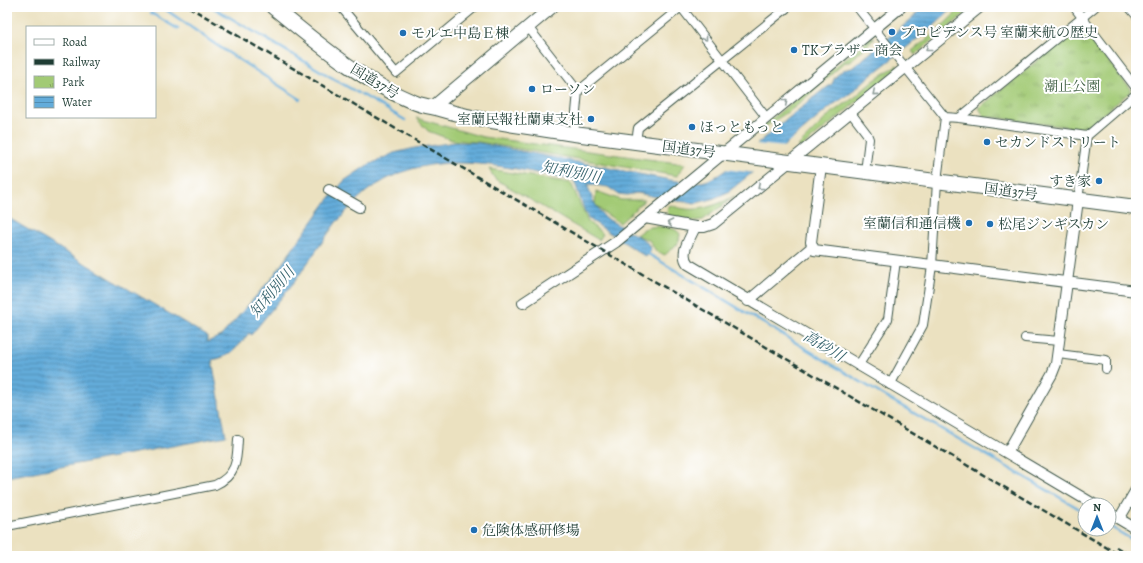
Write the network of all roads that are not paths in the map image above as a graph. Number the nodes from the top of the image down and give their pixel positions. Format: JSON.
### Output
{"nodes":[{"id":1,"x":273,"y":7,"type":"edge"},
{"id":2,"x":341,"y":7,"type":"edge"},
{"id":3,"x":475,"y":7,"type":"edge"},
{"id":4,"x":552,"y":7,"type":"edge"},
{"id":5,"x":681,"y":7,"type":"edge"},
{"id":6,"x":788,"y":7,"type":"edge"},
{"id":7,"x":857,"y":7,"type":"edge"},
{"id":8,"x":901,"y":7,"type":"edge"},
{"id":9,"x":980,"y":7,"type":"edge"},
{"id":10,"x":1074,"y":7,"type":"edge"},
{"id":11,"x":1094,"y":7,"type":"edge"},
{"id":12,"x":1129,"y":7,"type":"edge"},
{"id":13,"x":1136,"y":15,"type":"edge"},
{"id":14,"x":1082,"y":17,"type":"junction"},
{"id":15,"x":528,"y":27,"type":"junction"},
{"id":16,"x":874,"y":29,"type":"junction"},
{"id":17,"x":722,"y":59,"type":"junction"},
{"id":18,"x":905,"y":68,"type":"junction"},
{"id":19,"x":1136,"y":88,"type":"edge"},
{"id":20,"x":578,"y":90,"type":"junction"},
{"id":21,"x":1136,"y":94,"type":"edge"},
{"id":22,"x":432,"y":108,"type":"junction"},
{"id":23,"x":851,"y":113,"type":"junction"},
{"id":24,"x":766,"y":117,"type":"junction"},
{"id":25,"x":945,"y":117,"type":"junction"},
{"id":26,"x":959,"y":118,"type":"junction"},
{"id":27,"x":574,"y":134,"type":"junction"},
{"id":28,"x":1087,"y":136,"type":"junction"},
{"id":29,"x":636,"y":142,"type":"junction"},
{"id":30,"x":723,"y":153,"type":"junction"},
{"id":31,"x":790,"y":162,"type":"junction"},
{"id":32,"x":821,"y":166,"type":"junction"},
{"id":33,"x":865,"y":172,"type":"junction"},
{"id":34,"x":937,"y":181,"type":"junction"},
{"id":35,"x":329,"y":190,"type":"dead end"},
{"id":36,"x":1078,"y":200,"type":"junction"},
{"id":37,"x":359,"y":207,"type":"dead end"},
{"id":38,"x":1136,"y":207,"type":"edge"},
{"id":39,"x":645,"y":218,"type":"junction"},
{"id":40,"x":695,"y":228,"type":"junction"},
{"id":41,"x":812,"y":247,"type":"junction"},
{"id":42,"x":896,"y":261,"type":"junction"},
{"id":43,"x":932,"y":266,"type":"junction"},
{"id":44,"x":1067,"y":283,"type":"junction"},
{"id":45,"x":1136,"y":291,"type":"edge"},
{"id":46,"x":748,"y":301,"type":"junction"},
{"id":47,"x":523,"y":303,"type":"dead end"},
{"id":48,"x":1025,"y":338,"type":"dead end"},
{"id":49,"x":1059,"y":341,"type":"junction"},
{"id":50,"x":1058,"y":354,"type":"junction"},
{"id":51,"x":858,"y":366,"type":"junction"},
{"id":52,"x":1106,"y":369,"type":"dead end"},
{"id":53,"x":890,"y":385,"type":"junction"},
{"id":54,"x":238,"y":438,"type":"dead end"},
{"id":55,"x":1007,"y":453,"type":"junction"},
{"id":56,"x":1136,"y":490,"type":"edge"},
{"id":57,"x":1081,"y":497,"type":"edge"},
{"id":58,"x":1119,"y":519,"type":"joint"},
{"id":59,"x":7,"y":526,"type":"edge"},
{"id":60,"x":1136,"y":529,"type":"edge"}],
"edges":[{"from":1,"to":22,"type":"highway","name":"国道37号"},
{"from":2,"to":3,"type":"street"},
{"from":4,"to":15,"type":"main road"},
{"from":5,"to":17,"type":"street","one_way":true},
{"from":5,"to":20,"type":"street"},
{"from":6,"to":17,"type":"street"},
{"from":7,"to":16,"type":"street"},
{"from":8,"to":16,"type":"street"},
{"from":9,"to":18,"type":"street","one_way":true},
{"from":10,"to":14,"type":"street"},
{"from":11,"to":14,"type":"street"},
{"from":12,"to":13,"type":"street"},
{"from":14,"to":19,"type":"street"},
{"from":14,"to":26,"type":"street"},
{"from":15,"to":20,"type":"street"},
{"from":15,"to":22,"type":"main road"},
{"from":16,"to":18,"type":"street"},
{"from":24,"to":16,"type":"street","one_way":true},
{"from":17,"to":24,"type":"street"},
{"from":17,"to":29,"type":"street"},
{"from":18,"to":23,"type":"street","one_way":true},
{"from":18,"to":25,"type":"street"},
{"from":20,"to":27,"type":"street"},
{"from":21,"to":28,"type":"street"},
{"from":22,"to":27,"type":"highway","name":"国道37号"},
{"from":23,"to":31,"type":"street"},
{"from":23,"to":33,"type":"street"},
{"from":24,"to":30,"type":"street"},
{"from":25,"to":26,"type":"street"},
{"from":25,"to":34,"type":"street"},
{"from":26,"to":28,"type":"street"},
{"from":27,"to":29,"type":"highway","name":"国道37号"},
{"from":28,"to":36,"type":"street"},
{"from":29,"to":30,"type":"highway","name":"国道37号"},
{"from":30,"to":31,"type":"highway","name":"国道37号"},
{"from":30,"to":39,"type":"street"},
{"from":31,"to":32,"type":"highway","name":"国道37号"},
{"from":31,"to":40,"type":"street","one_way":true},
{"from":32,"to":33,"type":"highway","name":"国道37号"},
{"from":32,"to":41,"type":"street"},
{"from":33,"to":34,"type":"highway","name":"国道37号"},
{"from":34,"to":36,"type":"highway","name":"国道37号"},
{"from":34,"to":43,"type":"street"},
{"from":35,"to":37,"type":"street"},
{"from":36,"to":38,"type":"highway","name":"国道37号"},
{"from":36,"to":44,"type":"street"},
{"from":40,"to":39,"type":"street","one_way":true},
{"from":39,"to":47,"type":"street"},
{"from":40,"to":46,"type":"street"},
{"from":41,"to":42,"type":"street"},
{"from":41,"to":46,"type":"street"},
{"from":42,"to":43,"type":"street"},
{"from":42,"to":51,"type":"street"},
{"from":43,"to":44,"type":"street"},
{"from":43,"to":53,"type":"street"},
{"from":44,"to":45,"type":"street"},
{"from":44,"to":49,"type":"street"},
{"from":46,"to":51,"type":"street"},
{"from":48,"to":49,"type":"street"},
{"from":49,"to":50,"type":"street"},
{"from":50,"to":52,"type":"street"},
{"from":50,"to":55,"type":"street"},
{"from":51,"to":53,"type":"street"},
{"from":53,"to":55,"type":"street"},
{"from":54,"to":59,"type":"street"},
{"from":55,"to":57,"type":"street"},
{"from":56,"to":58,"type":"street"},
{"from":58,"to":60,"type":"street"}]}
